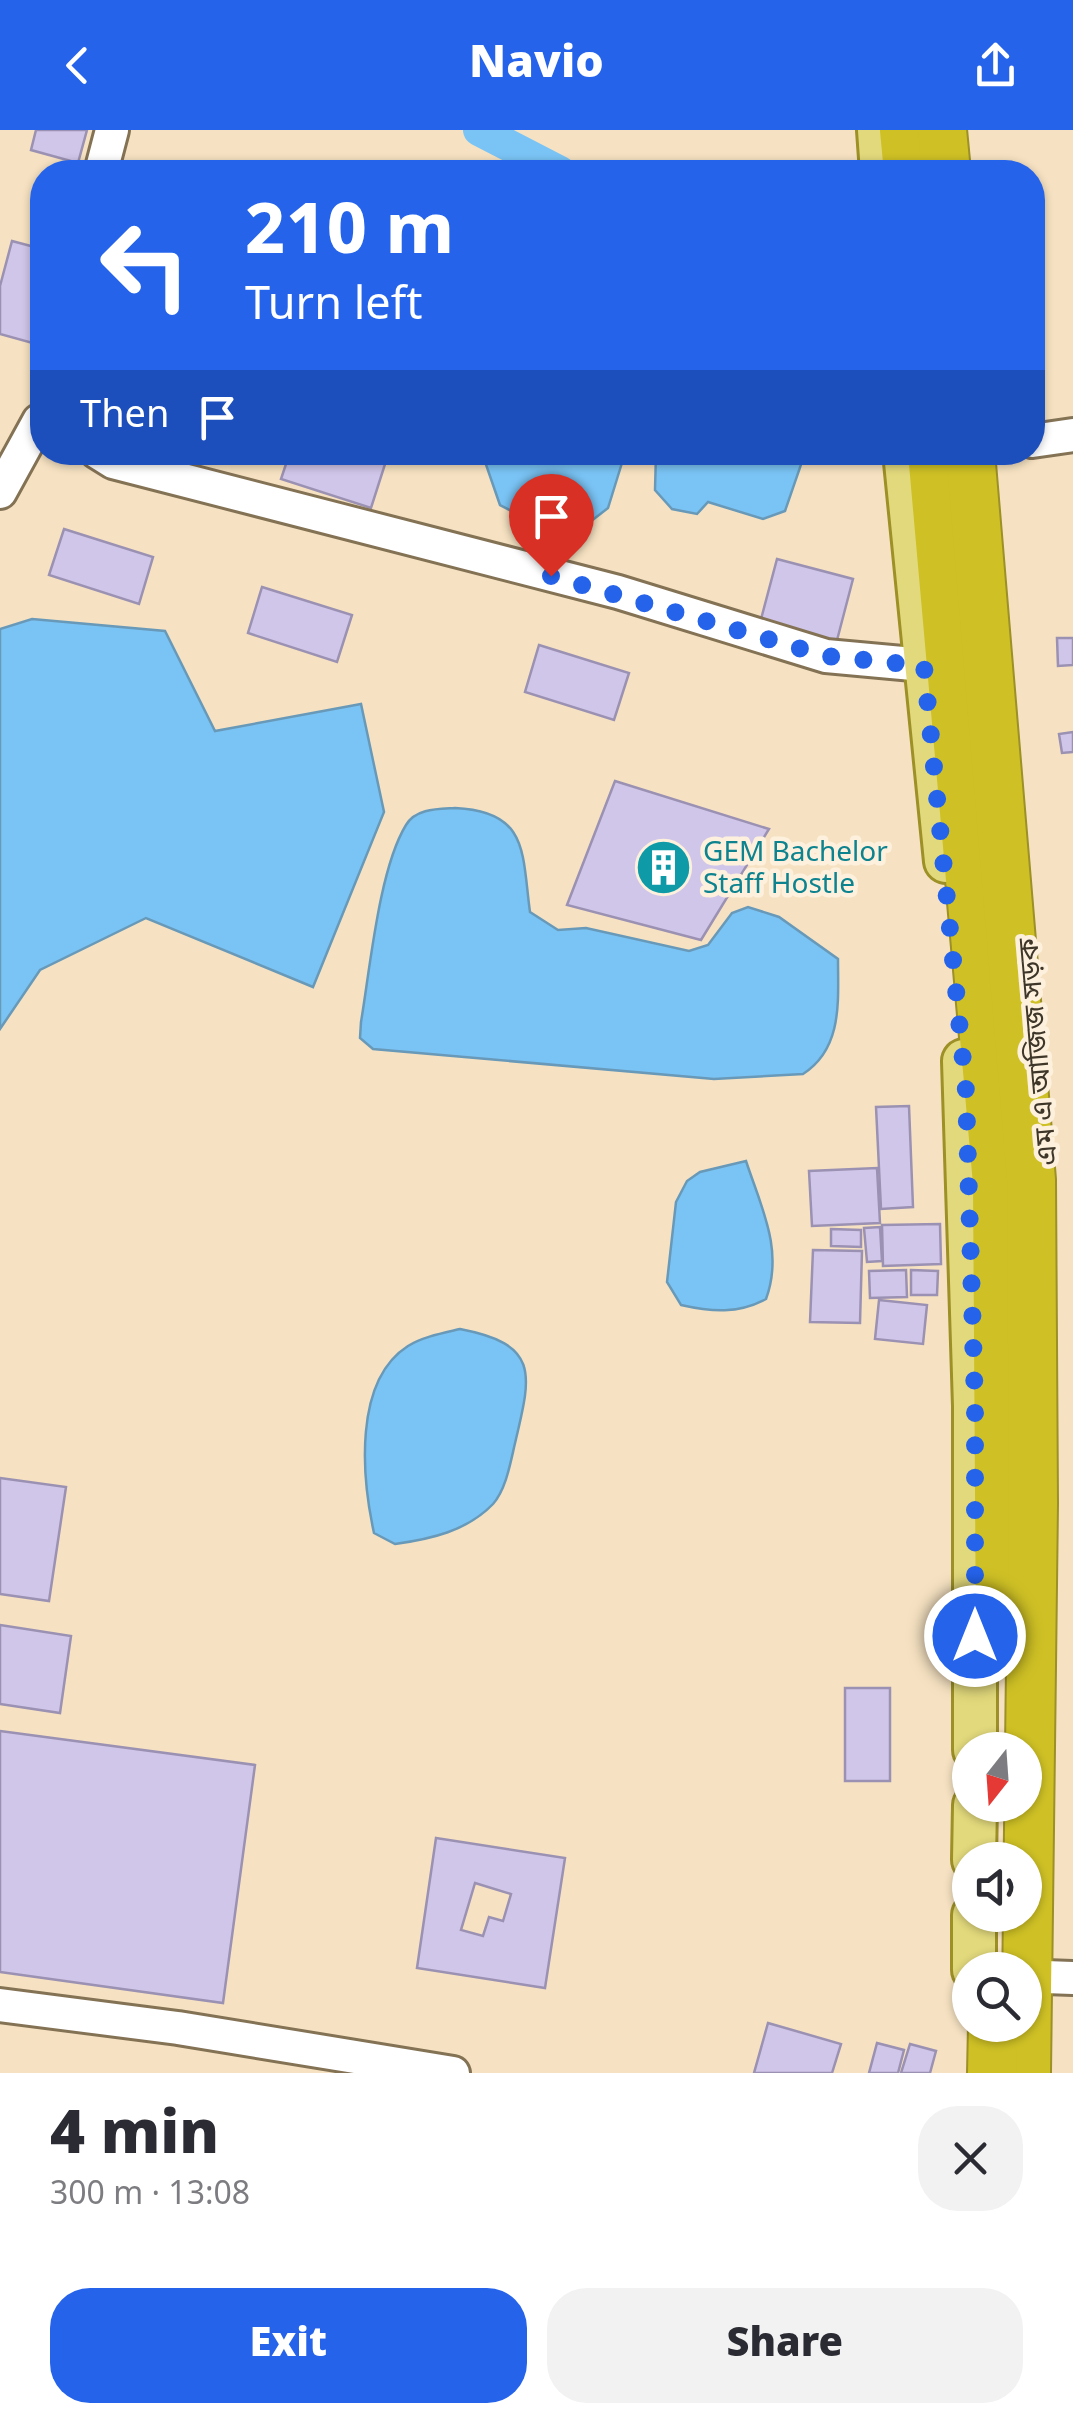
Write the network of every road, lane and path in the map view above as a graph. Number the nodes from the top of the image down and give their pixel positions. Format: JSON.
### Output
{"nodes":[{"id":1,"x":112,"y":130,"type":"edge"},
{"id":2,"x":879,"y":130,"type":"edge"},
{"id":3,"x":904,"y":130,"type":"edge"},
{"id":4,"x":942,"y":130,"type":"edge"},
{"id":5,"x":957,"y":130,"type":"edge"},
{"id":6,"x":104,"y":160,"type":"edge"},
{"id":7,"x":881,"y":160,"type":"edge"},
{"id":8,"x":907,"y":160,"type":"edge"},
{"id":9,"x":945,"y":160,"type":"edge"},
{"id":10,"x":960,"y":160,"type":"edge"},
{"id":11,"x":1073,"y":435,"type":"edge"},
{"id":12,"x":30,"y":437,"type":"edge"},
{"id":13,"x":1045,"y":439,"type":"edge"},
{"id":14,"x":125,"y":465,"type":"edge"},
{"id":15,"x":907,"y":465,"type":"edge"},
{"id":16,"x":933,"y":465,"type":"edge"},
{"id":17,"x":971,"y":465,"type":"edge"},
{"id":18,"x":985,"y":465,"type":"edge"},
{"id":19,"x":0,"y":492,"type":"edge"},
{"id":20,"x":924,"y":666,"type":"junction"},
{"id":21,"x":974,"y":1732,"type":"edge"},
{"id":22,"x":999,"y":1732,"type":"edge"},
{"id":23,"x":1059,"y":1977,"type":"edge"},
{"id":24,"x":0,"y":2005,"type":"edge"},
{"id":25,"x":973,"y":2042,"type":"edge"},
{"id":26,"x":993,"y":2042,"type":"edge"},
{"id":27,"x":453,"y":2073,"type":"edge"},
{"id":28,"x":972,"y":2073,"type":"edge"},
{"id":29,"x":992,"y":2073,"type":"edge"},
{"id":30,"x":1026,"y":2073,"type":"edge"},
{"id":31,"x":1044,"y":2073,"type":"edge"}],
"edges":[{"from":1,"to":6,"type":"street"},
{"from":2,"to":7,"type":"main road"},
{"from":3,"to":8,"type":"highway"},
{"from":4,"to":9,"type":"highway"},
{"from":5,"to":10,"type":"main road"},
{"from":11,"to":13,"type":"street"},
{"from":12,"to":19,"type":"street"},
{"from":14,"to":20,"type":"street"},
{"from":15,"to":20,"type":"main road"},
{"from":16,"to":22,"type":"highway"},
{"from":17,"to":30,"type":"highway"},
{"from":18,"to":23,"type":"main road","name":"এম এ আজিজ সড়ক"},
{"from":20,"to":21,"type":"main road"},
{"from":23,"to":31,"type":"main road","name":"এম এ আজিজ সড়ক"},
{"from":24,"to":27,"type":"street"},
{"from":25,"to":28,"type":"main road"},
{"from":26,"to":29,"type":"highway"}]}
